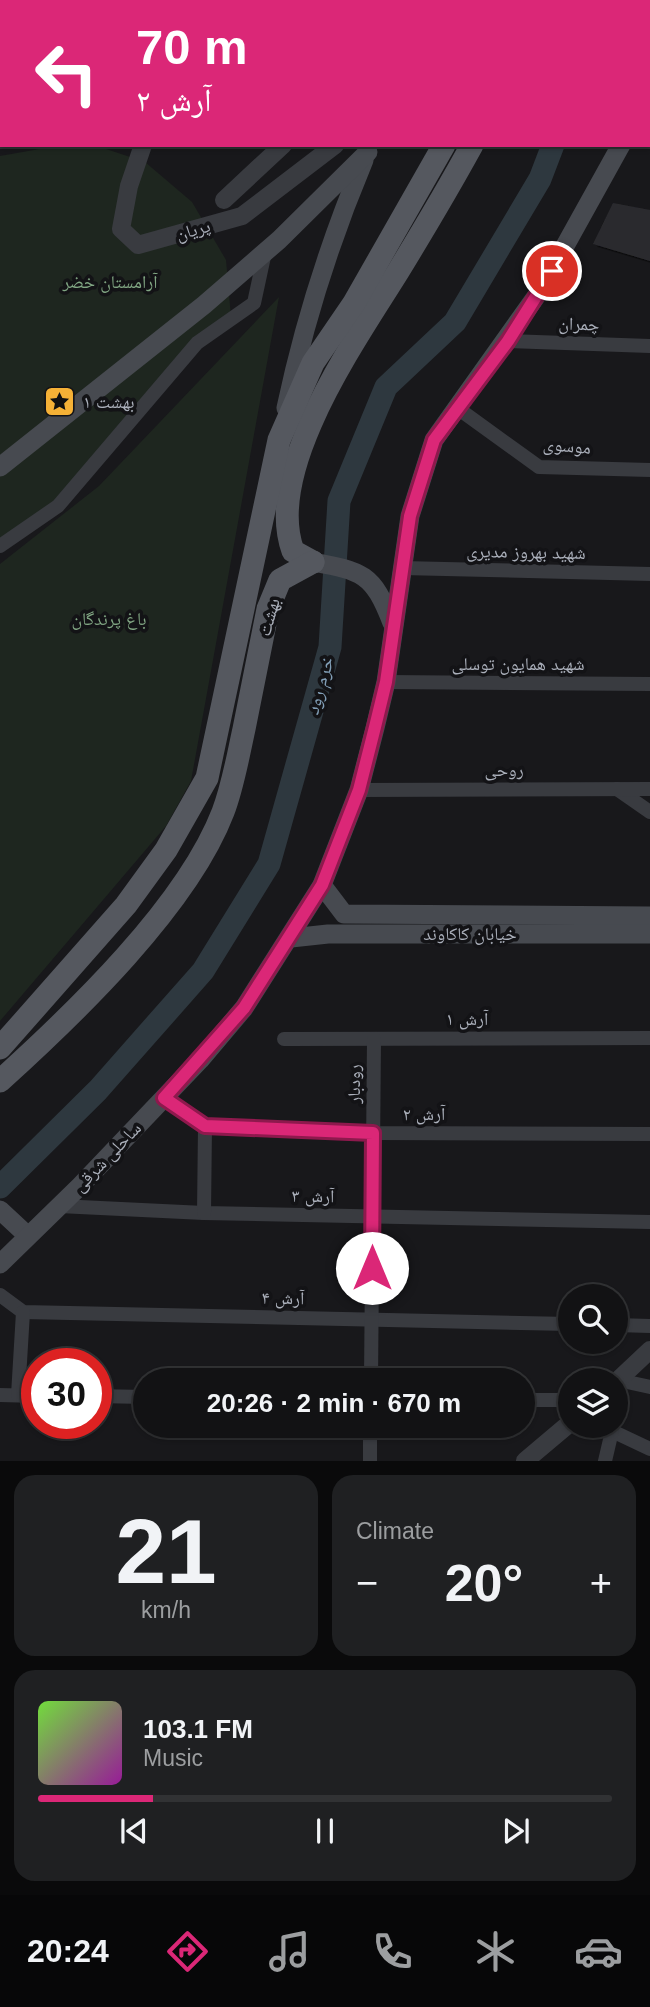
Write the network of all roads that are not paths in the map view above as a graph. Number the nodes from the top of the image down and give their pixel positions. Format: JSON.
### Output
{"nodes":[{"id":1,"x":142,"y":147,"type":"edge"},
{"id":2,"x":281,"y":147,"type":"edge"},
{"id":3,"x":332,"y":147,"type":"edge"},
{"id":4,"x":443,"y":147,"type":"edge"},
{"id":5,"x":471,"y":147,"type":"edge"},
{"id":6,"x":620,"y":147,"type":"edge"},
{"id":7,"x":369,"y":149,"type":"edge"},
{"id":8,"x":224,"y":200,"type":"dead end"},
{"id":9,"x":265,"y":252,"type":"junction"},
{"id":10,"x":508,"y":341,"type":"junction"},
{"id":11,"x":650,"y":346,"type":"edge"},
{"id":12,"x":456,"y":407,"type":"junction"},
{"id":13,"x":279,"y":440,"type":"junction"},
{"id":14,"x":0,"y":467,"type":"edge"},
{"id":15,"x":650,"y":470,"type":"edge"},
{"id":16,"x":0,"y":546,"type":"edge"},
{"id":17,"x":320,"y":564,"type":"junction"},
{"id":18,"x":402,"y":568,"type":"junction"},
{"id":19,"x":650,"y":573,"type":"edge"},
{"id":20,"x":393,"y":627,"type":"junction"},
{"id":21,"x":386,"y":682,"type":"junction"},
{"id":22,"x":650,"y":684,"type":"edge"},
{"id":23,"x":238,"y":756,"type":"junction"},
{"id":24,"x":207,"y":778,"type":"junction"},
{"id":25,"x":617,"y":789,"type":"junction"},
{"id":26,"x":650,"y":789,"type":"edge"},
{"id":27,"x":359,"y":790,"type":"junction"},
{"id":28,"x":650,"y":812,"type":"edge"},
{"id":29,"x":322,"y":885,"type":"junction"},
{"id":30,"x":344,"y":914,"type":"junction"},
{"id":31,"x":650,"y":916,"type":"edge"},
{"id":32,"x":342,"y":934,"type":"junction"},
{"id":33,"x":650,"y":934,"type":"edge"},
{"id":34,"x":291,"y":938,"type":"junction"},
{"id":35,"x":650,"y":1038,"type":"edge"},
{"id":36,"x":284,"y":1039,"type":"dead end"},
{"id":37,"x":374,"y":1039,"type":"junction"},
{"id":38,"x":0,"y":1048,"type":"edge"},
{"id":39,"x":0,"y":1081,"type":"edge"},
{"id":40,"x":164,"y":1098,"type":"junction"},
{"id":41,"x":205,"y":1126,"type":"junction"},
{"id":42,"x":373,"y":1133,"type":"junction"},
{"id":43,"x":650,"y":1134,"type":"edge"},
{"id":44,"x":59,"y":1206,"type":"junction"},
{"id":45,"x":0,"y":1210,"type":"edge"},
{"id":46,"x":204,"y":1213,"type":"junction"},
{"id":47,"x":372,"y":1217,"type":"junction"},
{"id":48,"x":650,"y":1222,"type":"edge"},
{"id":49,"x":28,"y":1236,"type":"junction"},
{"id":50,"x":0,"y":1264,"type":"edge"},
{"id":51,"x":0,"y":1295,"type":"edge"},
{"id":52,"x":23,"y":1312,"type":"junction"},
{"id":53,"x":371,"y":1320,"type":"junction"},
{"id":54,"x":558,"y":1324,"type":"edge"},
{"id":55,"x":628,"y":1325,"type":"edge"},
{"id":56,"x":650,"y":1326,"type":"edge"},
{"id":57,"x":650,"y":1350,"type":"edge"},
{"id":58,"x":371,"y":1368,"type":"edge"},
{"id":59,"x":628,"y":1371,"type":"edge"},
{"id":60,"x":628,"y":1383,"type":"edge"},
{"id":61,"x":650,"y":1387,"type":"edge"},
{"id":62,"x":0,"y":1395,"type":"edge"},
{"id":63,"x":18,"y":1395,"type":"junction"},
{"id":64,"x":21,"y":1395,"type":"edge"},
{"id":65,"x":112,"y":1396,"type":"edge"},
{"id":66,"x":133,"y":1396,"type":"edge"},
{"id":67,"x":535,"y":1400,"type":"edge"},
{"id":68,"x":558,"y":1400,"type":"edge"},
{"id":69,"x":558,"y":1433,"type":"edge"},
{"id":70,"x":370,"y":1438,"type":"edge"},
{"id":71,"x":609,"y":1438,"type":"edge"},
{"id":72,"x":628,"y":1438,"type":"edge"},
{"id":73,"x":650,"y":1449,"type":"edge"},
{"id":74,"x":370,"y":1461,"type":"edge"},
{"id":75,"x":525,"y":1461,"type":"edge"},
{"id":76,"x":605,"y":1461,"type":"edge"}],
"edges":[{"from":1,"to":3,"type":"street","name":"پریان"},
{"from":2,"to":8,"type":"street","name":"پریان"},
{"from":4,"to":13,"type":"main road","name":"بهشت"},
{"from":5,"to":17,"type":"main road"},
{"from":6,"to":10,"type":"main road","name":"ساحلی شرقی"},
{"from":7,"to":9,"type":"main road"},
{"from":7,"to":13,"type":"main road"},
{"from":9,"to":14,"type":"main road"},
{"from":9,"to":16,"type":"street"},
{"from":10,"to":11,"type":"street","name":"چمران"},
{"from":10,"to":12,"type":"main road","name":"ساحلی شرقی"},
{"from":12,"to":15,"type":"street","name":"موسوی"},
{"from":12,"to":18,"type":"main road","name":"ساحلی شرقی"},
{"from":13,"to":24,"type":"main road","name":"بهشت"},
{"from":17,"to":20,"type":"main road"},
{"from":17,"to":23,"type":"main road","name":"بهشت"},
{"from":18,"to":19,"type":"street","name":"شهید بهروز مدیری"},
{"from":18,"to":20,"type":"main road","name":"ساحلی شرقی"},
{"from":20,"to":21,"type":"main road","name":"ساحلی شرقی"},
{"from":21,"to":22,"type":"street","name":"شهید همایون توسلی"},
{"from":21,"to":27,"type":"main road","name":"ساحلی شرقی"},
{"from":23,"to":24,"type":"main road"},
{"from":23,"to":39,"type":"main road","name":"بهشت"},
{"from":24,"to":38,"type":"main road","name":"بهشت"},
{"from":25,"to":26,"type":"street","name":"روحی"},
{"from":25,"to":27,"type":"street","name":"روحی"},
{"from":25,"to":28,"type":"street"},
{"from":27,"to":29,"type":"main road","name":"ساحلی شرقی"},
{"from":29,"to":30,"type":"main road"},
{"from":29,"to":34,"type":"main road","name":"ساحلی شرقی"},
{"from":30,"to":31,"type":"main road","name":"خیابان کاکاوند"},
{"from":30,"to":32,"type":"main road"},
{"from":32,"to":33,"type":"main road","name":"خیابان کاکاوند"},
{"from":32,"to":34,"type":"main road","name":"خیابان کاکاوند"},
{"from":34,"to":40,"type":"main road","name":"ساحلی شرقی"},
{"from":35,"to":37,"type":"street","name":"آرش ۱"},
{"from":36,"to":37,"type":"street","name":"آرش ۱"},
{"from":37,"to":42,"type":"street","name":"رودبار"},
{"from":40,"to":41,"type":"street"},
{"from":40,"to":44,"type":"main road","name":"ساحلی شرقی"},
{"from":41,"to":42,"type":"street","name":"آرش ۲"},
{"from":41,"to":46,"type":"street"},
{"from":42,"to":43,"type":"street","name":"آرش ۲"},
{"from":42,"to":47,"type":"street","name":"رودبار"},
{"from":44,"to":46,"type":"street","name":"آرش ۳"},
{"from":44,"to":49,"type":"main road","name":"ساحلی شرقی"},
{"from":45,"to":49,"type":"main road"},
{"from":46,"to":47,"type":"street","name":"آرش ۳"},
{"from":47,"to":48,"type":"street","name":"آرش ۳"},
{"from":47,"to":53,"type":"street","name":"رودبار"},
{"from":49,"to":50,"type":"main road","name":"ساحلی شرقی"},
{"from":51,"to":52,"type":"street"},
{"from":52,"to":53,"type":"street","name":"آرش ۴"},
{"from":52,"to":63,"type":"street"},
{"from":53,"to":54,"type":"street","name":"آرش ۴"},
{"from":53,"to":58,"type":"street","name":"رودبار"},
{"from":55,"to":56,"type":"street"},
{"from":57,"to":59,"type":"street"},
{"from":60,"to":61,"type":"street"},
{"from":62,"to":63,"type":"street"},
{"from":63,"to":64,"type":"street"},
{"from":65,"to":66,"type":"street"},
{"from":67,"to":68,"type":"street"},
{"from":69,"to":75,"type":"street"},
{"from":70,"to":74,"type":"street"},
{"from":71,"to":76,"type":"street"},
{"from":72,"to":73,"type":"street"}]}
